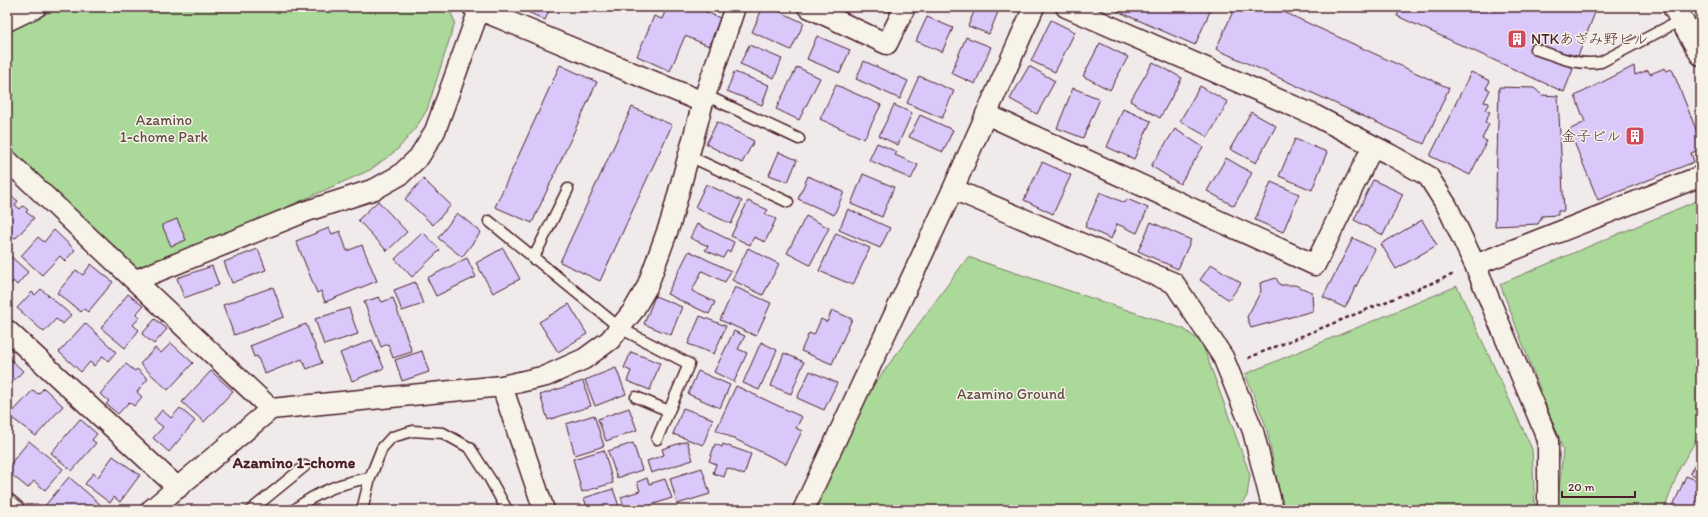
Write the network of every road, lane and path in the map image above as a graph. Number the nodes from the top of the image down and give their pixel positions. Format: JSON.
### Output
{"nodes":[{"id":1,"x":36,"y":7,"type":"edge"},
{"id":2,"x":735,"y":7,"type":"edge"},
{"id":3,"x":808,"y":7,"type":"edge"},
{"id":4,"x":905,"y":7,"type":"edge"},
{"id":5,"x":1034,"y":7,"type":"edge"},
{"id":6,"x":1066,"y":7,"type":"edge"},
{"id":7,"x":476,"y":8,"type":"edge"},
{"id":8,"x":1678,"y":13,"type":"edge"},
{"id":9,"x":7,"y":21,"type":"edge"},
{"id":10,"x":1535,"y":49,"type":"dead end"},
{"id":11,"x":1701,"y":54,"type":"edge"},
{"id":12,"x":704,"y":98,"type":"junction"},
{"id":13,"x":986,"y":114,"type":"junction"},
{"id":14,"x":799,"y":139,"type":"dead end"},
{"id":15,"x":1373,"y":146,"type":"junction"},
{"id":16,"x":689,"y":156,"type":"junction"},
{"id":17,"x":7,"y":160,"type":"edge"},
{"id":18,"x":1701,"y":176,"type":"edge"},
{"id":19,"x":568,"y":189,"type":"dead end"},
{"id":20,"x":953,"y":189,"type":"junction"},
{"id":21,"x":788,"y":202,"type":"dead end"},
{"id":22,"x":489,"y":221,"type":"dead end"},
{"id":23,"x":533,"y":259,"type":"junction"},
{"id":24,"x":1475,"y":265,"type":"junction"},
{"id":25,"x":136,"y":280,"type":"junction"},
{"id":26,"x":620,"y":328,"type":"junction"},
{"id":27,"x":7,"y":330,"type":"edge"},
{"id":28,"x":1226,"y":366,"type":"junction"},
{"id":29,"x":502,"y":386,"type":"junction"},
{"id":30,"x":636,"y":397,"type":"dead end"},
{"id":31,"x":271,"y":408,"type":"junction"},
{"id":32,"x":669,"y":411,"type":"junction"},
{"id":33,"x":657,"y":439,"type":"dead end"},
{"id":34,"x":305,"y":466,"type":"dead end"},
{"id":35,"x":370,"y":478,"type":"junction"},
{"id":36,"x":178,"y":488,"type":"junction"},
{"id":37,"x":7,"y":504,"type":"edge"},
{"id":38,"x":14,"y":510,"type":"edge"},
{"id":39,"x":151,"y":510,"type":"edge"},
{"id":40,"x":251,"y":510,"type":"edge"},
{"id":41,"x":294,"y":510,"type":"edge"},
{"id":42,"x":362,"y":510,"type":"edge"},
{"id":43,"x":507,"y":510,"type":"edge"},
{"id":44,"x":542,"y":510,"type":"edge"},
{"id":45,"x":803,"y":510,"type":"edge"},
{"id":46,"x":1273,"y":510,"type":"edge"},
{"id":47,"x":1548,"y":510,"type":"edge"}],
"edges":[{"from":1,"to":9,"type":"street"},
{"from":2,"to":12,"type":"street"},
{"from":3,"to":4,"type":"street"},
{"from":5,"to":13,"type":"street"},
{"from":6,"to":15,"type":"street"},
{"from":7,"to":12,"type":"street"},
{"from":7,"to":25,"type":"street"},
{"from":8,"to":10,"type":"lane"},
{"from":8,"to":11,"type":"street"},
{"from":12,"to":14,"type":"lane"},
{"from":12,"to":16,"type":"street"},
{"from":13,"to":15,"type":"street"},
{"from":13,"to":20,"type":"street"},
{"from":15,"to":24,"type":"street"},
{"from":16,"to":21,"type":"lane"},
{"from":16,"to":26,"type":"street"},
{"from":17,"to":25,"type":"street"},
{"from":18,"to":24,"type":"street"},
{"from":19,"to":23,"type":"lane"},
{"from":20,"to":28,"type":"street"},
{"from":20,"to":45,"type":"street"},
{"from":22,"to":23,"type":"lane"},
{"from":23,"to":26,"type":"lane"},
{"from":24,"to":28,"type":"path"},
{"from":24,"to":47,"type":"street"},
{"from":25,"to":31,"type":"street"},
{"from":26,"to":29,"type":"street"},
{"from":26,"to":32,"type":"lane"},
{"from":27,"to":36,"type":"street"},
{"from":28,"to":46,"type":"street"},
{"from":29,"to":31,"type":"street"},
{"from":29,"to":44,"type":"street"},
{"from":30,"to":32,"type":"lane"},
{"from":31,"to":36,"type":"street"},
{"from":32,"to":33,"type":"lane"},
{"from":34,"to":40,"type":"lane"},
{"from":35,"to":41,"type":"lane"},
{"from":35,"to":42,"type":"lane"},
{"from":35,"to":43,"type":"lane"},
{"from":36,"to":39,"type":"street"},
{"from":37,"to":38,"type":"street"}]}
